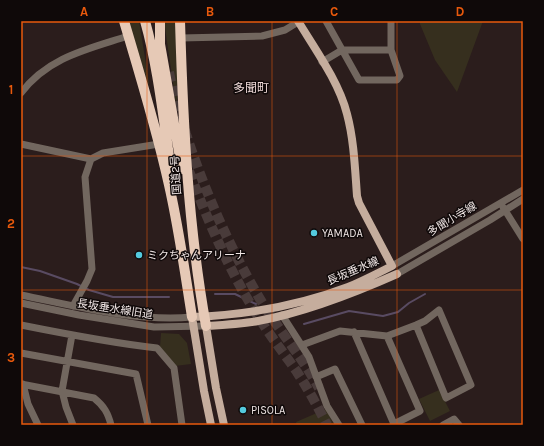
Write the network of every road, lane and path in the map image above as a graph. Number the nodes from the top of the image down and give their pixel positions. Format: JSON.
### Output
{"nodes":[{"id":1,"x":124,"y":21,"type":"edge"},
{"id":2,"x":145,"y":21,"type":"edge"},
{"id":3,"x":160,"y":21,"type":"edge"},
{"id":4,"x":180,"y":21,"type":"edge"},
{"id":5,"x":298,"y":21,"type":"edge"},
{"id":6,"x":326,"y":21,"type":"edge"},
{"id":7,"x":391,"y":21,"type":"edge"},
{"id":8,"x":128,"y":36,"type":"junction"},
{"id":9,"x":181,"y":38,"type":"junction"},
{"id":10,"x":342,"y":50,"type":"junction"},
{"id":11,"x":391,"y":50,"type":"junction"},
{"id":12,"x":322,"y":62,"type":"junction"},
{"id":13,"x":21,"y":93,"type":"edge"},
{"id":14,"x":21,"y":144,"type":"edge"},
{"id":15,"x":159,"y":144,"type":"junction"},
{"id":16,"x":91,"y":159,"type":"junction"},
{"id":17,"x":523,"y":190,"type":"edge"},
{"id":18,"x":523,"y":199,"type":"edge"},
{"id":19,"x":501,"y":203,"type":"junction"},
{"id":20,"x":190,"y":210,"type":"junction"},
{"id":21,"x":505,"y":211,"type":"junction"},
{"id":22,"x":178,"y":225,"type":"junction"},
{"id":23,"x":523,"y":239,"type":"edge"},
{"id":24,"x":392,"y":266,"type":"junction"},
{"id":25,"x":397,"y":274,"type":"joint"},
{"id":26,"x":21,"y":295,"type":"edge"},
{"id":27,"x":21,"y":303,"type":"edge"},
{"id":28,"x":73,"y":306,"type":"junction"},
{"id":29,"x":282,"y":315,"type":"junction"},
{"id":30,"x":193,"y":322,"type":"junction"},
{"id":31,"x":205,"y":322,"type":"junction"},
{"id":32,"x":21,"y":325,"type":"edge"},
{"id":33,"x":416,"y":325,"type":"junction"},
{"id":34,"x":354,"y":332,"type":"junction"},
{"id":35,"x":72,"y":335,"type":"junction"},
{"id":36,"x":387,"y":336,"type":"junction"},
{"id":37,"x":302,"y":345,"type":"junction"},
{"id":38,"x":21,"y":353,"type":"edge"},
{"id":39,"x":67,"y":362,"type":"junction"},
{"id":40,"x":316,"y":377,"type":"junction"},
{"id":41,"x":22,"y":384,"type":"edge"},
{"id":42,"x":62,"y":391,"type":"junction"},
{"id":43,"x":38,"y":425,"type":"edge"},
{"id":44,"x":73,"y":425,"type":"edge"},
{"id":45,"x":111,"y":425,"type":"edge"},
{"id":46,"x":148,"y":425,"type":"edge"},
{"id":47,"x":182,"y":425,"type":"edge"},
{"id":48,"x":211,"y":425,"type":"edge"},
{"id":49,"x":224,"y":425,"type":"edge"},
{"id":50,"x":339,"y":425,"type":"edge"},
{"id":51,"x":362,"y":425,"type":"edge"},
{"id":52,"x":394,"y":425,"type":"edge"},
{"id":53,"x":443,"y":425,"type":"edge"},
{"id":54,"x":459,"y":425,"type":"edge"}],
"edges":[{"from":1,"to":8,"type":"highway","name":"国道2号"},
{"from":2,"to":22,"type":"highway"},
{"from":3,"to":20,"type":"highway"},
{"from":4,"to":9,"type":"highway","name":"国道2号"},
{"from":5,"to":9,"type":"street"},
{"from":5,"to":12,"type":"main road","name":"長坂垂水線"},
{"from":6,"to":10,"type":"street"},
{"from":7,"to":11,"type":"street"},
{"from":8,"to":13,"type":"street"},
{"from":8,"to":15,"type":"highway","name":"国道2号"},
{"from":9,"to":20,"type":"highway","name":"国道2号"},
{"from":10,"to":11,"type":"street"},
{"from":10,"to":11,"type":"street"},
{"from":10,"to":12,"type":"street"},
{"from":12,"to":24,"type":"main road","name":"長坂垂水線"},
{"from":14,"to":16,"type":"street"},
{"from":15,"to":16,"type":"street"},
{"from":15,"to":22,"type":"highway","name":"国道2号"},
{"from":16,"to":28,"type":"street"},
{"from":17,"to":19,"type":"street","name":"多聞小寺線"},
{"from":18,"to":21,"type":"street","name":"多聞小寺線"},
{"from":19,"to":21,"type":"street"},
{"from":19,"to":24,"type":"street","name":"多聞小寺線"},
{"from":20,"to":31,"type":"highway","name":"国道2号"},
{"from":21,"to":23,"type":"street"},
{"from":21,"to":25,"type":"street","name":"多聞小寺線"},
{"from":22,"to":30,"type":"highway","name":"国道2号"},
{"from":24,"to":31,"type":"main road","name":"長坂垂水線"},
{"from":25,"to":29,"type":"main road","name":"長坂垂水線"},
{"from":26,"to":28,"type":"street","name":"長坂垂水線旧道"},
{"from":27,"to":30,"type":"street","name":"長坂垂水線旧道"},
{"from":28,"to":30,"type":"street","name":"長坂垂水線旧道"},
{"from":29,"to":31,"type":"main road","name":"長坂垂水線"},
{"from":29,"to":37,"type":"street"},
{"from":30,"to":31,"type":"main road","name":"長坂垂水線"},
{"from":30,"to":48,"type":"main road"},
{"from":31,"to":49,"type":"main road"},
{"from":32,"to":35,"type":"street"},
{"from":33,"to":33,"type":"street"},
{"from":33,"to":36,"type":"street"},
{"from":34,"to":36,"type":"street"},
{"from":34,"to":37,"type":"street"},
{"from":34,"to":52,"type":"street"},
{"from":35,"to":39,"type":"street"},
{"from":35,"to":47,"type":"street"},
{"from":36,"to":52,"type":"street"},
{"from":37,"to":40,"type":"street"},
{"from":38,"to":39,"type":"street"},
{"from":39,"to":42,"type":"street"},
{"from":39,"to":46,"type":"street"},
{"from":40,"to":50,"type":"street"},
{"from":40,"to":51,"type":"street"},
{"from":41,"to":42,"type":"street"},
{"from":41,"to":43,"type":"street"},
{"from":42,"to":44,"type":"street"},
{"from":42,"to":45,"type":"street"},
{"from":53,"to":54,"type":"street"}]}
